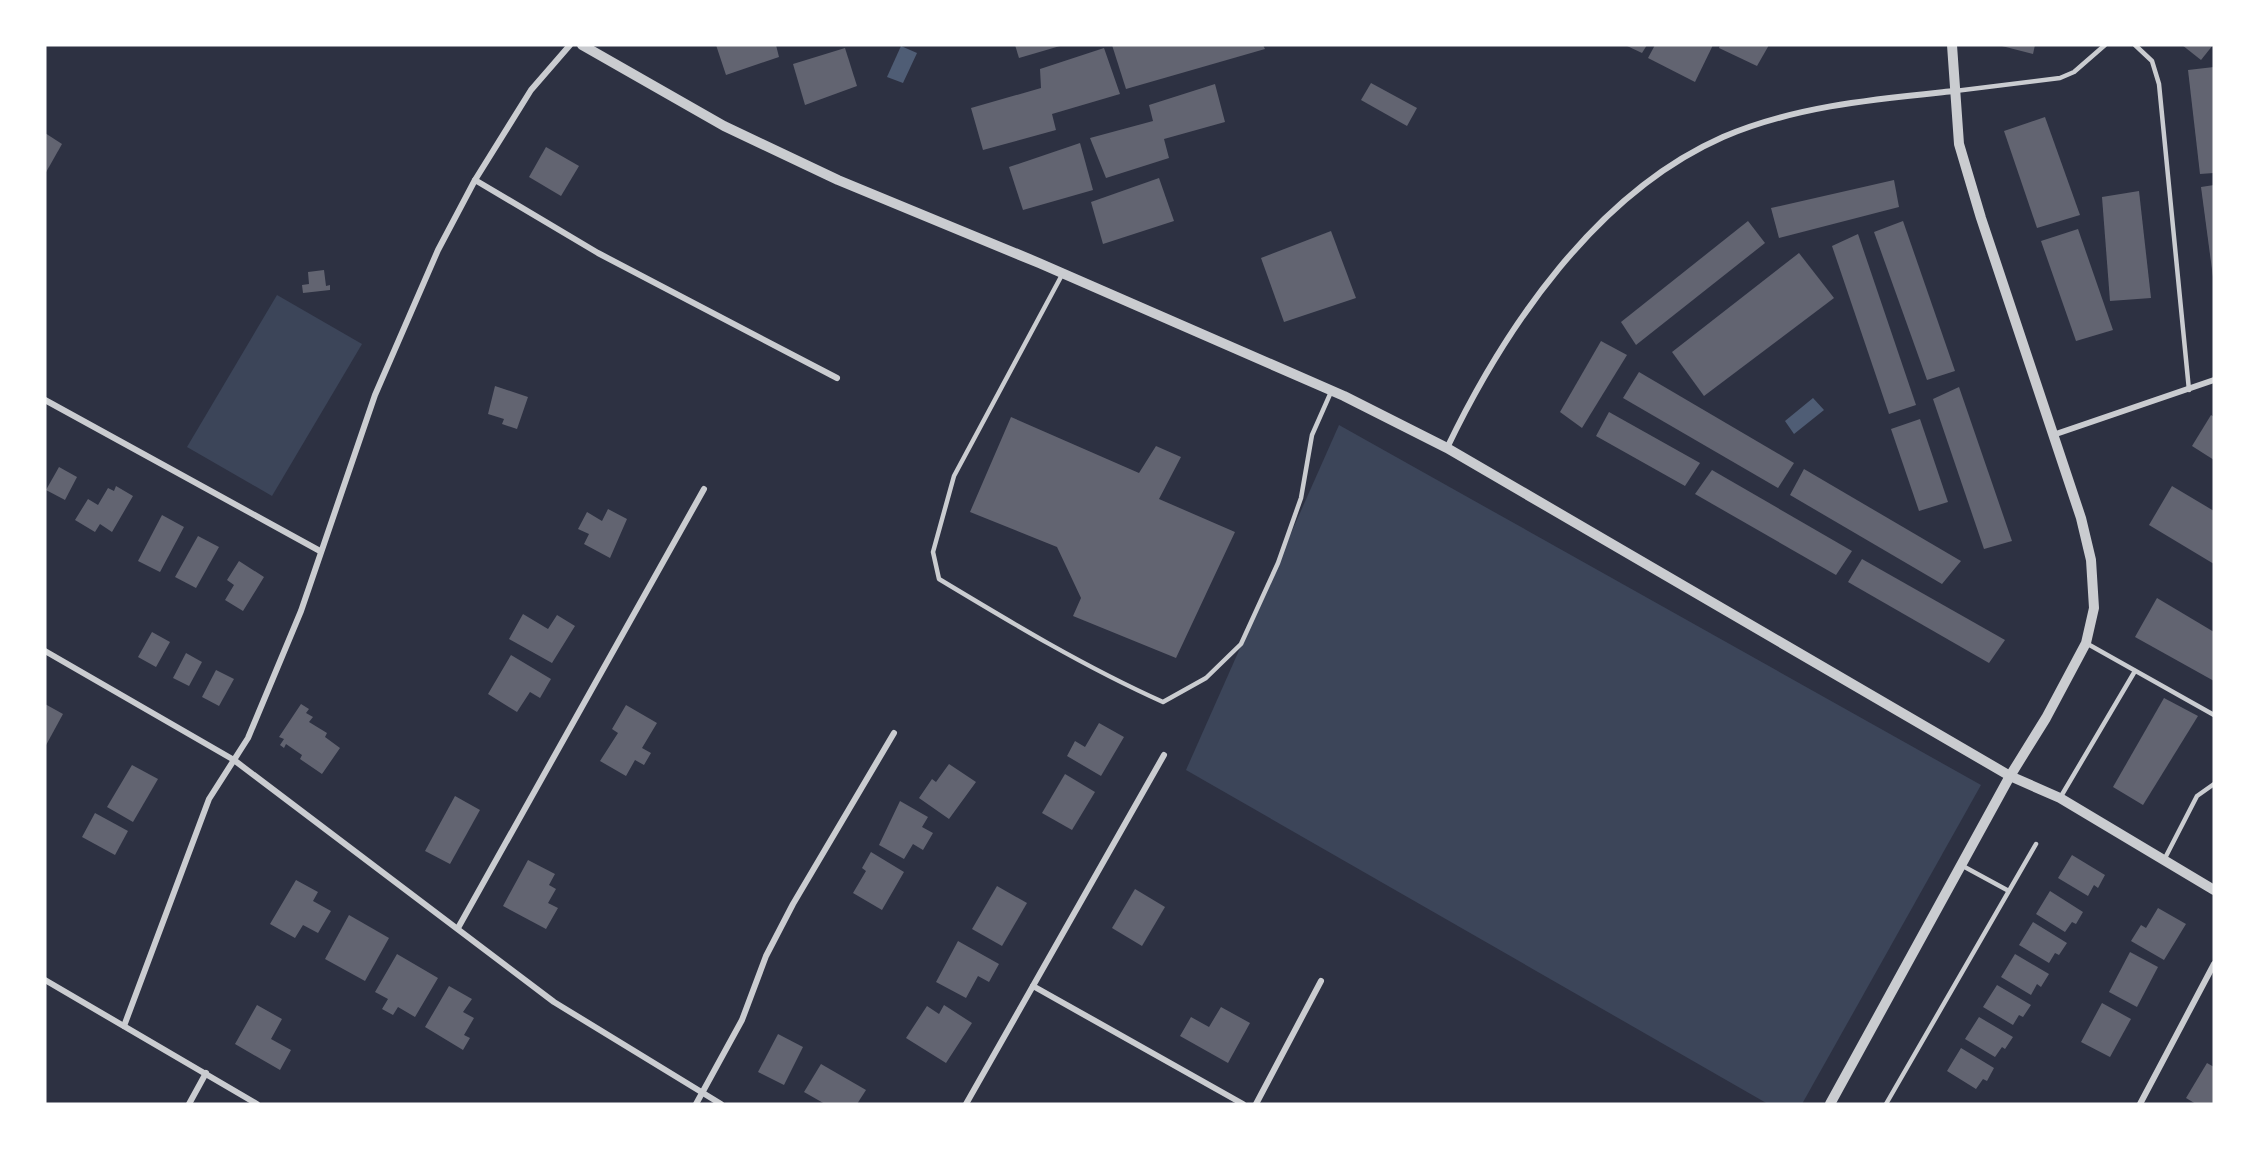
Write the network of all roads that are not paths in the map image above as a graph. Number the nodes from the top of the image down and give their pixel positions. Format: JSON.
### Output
{"nodes":[{"id":1,"x":570,"y":45,"type":"edge"},
{"id":2,"x":582,"y":45,"type":"edge"},
{"id":3,"x":1952,"y":45,"type":"edge"},
{"id":4,"x":2105,"y":45,"type":"edge"},
{"id":5,"x":2135,"y":45,"type":"edge"},
{"id":6,"x":1954,"y":91,"type":"junction"},
{"id":7,"x":475,"y":180,"type":"junction"},
{"id":8,"x":1063,"y":273,"type":"junction"},
{"id":9,"x":837,"y":378,"type":"dead end"},
{"id":10,"x":2214,"y":380,"type":"edge"},
{"id":11,"x":2189,"y":390,"type":"junction"},
{"id":12,"x":1332,"y":391,"type":"junction"},
{"id":13,"x":45,"y":400,"type":"edge"},
{"id":14,"x":2053,"y":435,"type":"junction"},
{"id":15,"x":1448,"y":448,"type":"junction"},
{"id":16,"x":704,"y":489,"type":"dead end"},
{"id":17,"x":320,"y":551,"type":"junction"},
{"id":18,"x":2086,"y":643,"type":"junction"},
{"id":19,"x":45,"y":651,"type":"edge"},
{"id":20,"x":2135,"y":671,"type":"junction"},
{"id":21,"x":2214,"y":715,"type":"edge"},
{"id":22,"x":894,"y":733,"type":"dead end"},
{"id":23,"x":1164,"y":755,"type":"dead end"},
{"id":24,"x":234,"y":760,"type":"junction"},
{"id":25,"x":2010,"y":776,"type":"junction"},
{"id":26,"x":2214,"y":784,"type":"edge"},
{"id":27,"x":2060,"y":798,"type":"junction"},
{"id":28,"x":2036,"y":843,"type":"dead end"},
{"id":29,"x":2164,"y":860,"type":"junction"},
{"id":30,"x":1961,"y":865,"type":"junction"},
{"id":31,"x":2007,"y":890,"type":"junction"},
{"id":32,"x":2214,"y":890,"type":"edge"},
{"id":33,"x":458,"y":928,"type":"junction"},
{"id":34,"x":2214,"y":964,"type":"edge"},
{"id":35,"x":45,"y":980,"type":"edge"},
{"id":36,"x":1321,"y":981,"type":"dead end"},
{"id":37,"x":1033,"y":986,"type":"junction"},
{"id":38,"x":124,"y":1026,"type":"junction"},
{"id":39,"x":206,"y":1073,"type":"junction"},
{"id":40,"x":703,"y":1093,"type":"junction"},
{"id":41,"x":189,"y":1104,"type":"edge"},
{"id":42,"x":256,"y":1104,"type":"edge"},
{"id":43,"x":696,"y":1104,"type":"edge"},
{"id":44,"x":722,"y":1104,"type":"edge"},
{"id":45,"x":966,"y":1104,"type":"edge"},
{"id":46,"x":1243,"y":1104,"type":"edge"},
{"id":47,"x":1256,"y":1104,"type":"edge"},
{"id":48,"x":1830,"y":1104,"type":"edge"},
{"id":49,"x":1886,"y":1104,"type":"edge"},
{"id":50,"x":2140,"y":1104,"type":"edge"}],
"edges":[{"from":1,"to":7,"type":"street"},
{"from":2,"to":8,"type":"street"},
{"from":3,"to":6,"type":"street"},
{"from":4,"to":6,"type":"lane"},
{"from":5,"to":11,"type":"lane"},
{"from":6,"to":14,"type":"street"},
{"from":6,"to":15,"type":"street"},
{"from":7,"to":9,"type":"street"},
{"from":7,"to":17,"type":"street"},
{"from":8,"to":12,"type":"street"},
{"from":8,"to":12,"type":"lane"},
{"from":10,"to":11,"type":"street"},
{"from":11,"to":14,"type":"street"},
{"from":12,"to":15,"type":"street"},
{"from":13,"to":17,"type":"street"},
{"from":14,"to":18,"type":"street"},
{"from":15,"to":25,"type":"street"},
{"from":16,"to":33,"type":"street"},
{"from":17,"to":24,"type":"street"},
{"from":18,"to":20,"type":"lane"},
{"from":18,"to":25,"type":"street"},
{"from":19,"to":24,"type":"street"},
{"from":20,"to":21,"type":"lane"},
{"from":20,"to":27,"type":"lane"},
{"from":22,"to":40,"type":"street"},
{"from":23,"to":37,"type":"street"},
{"from":24,"to":33,"type":"street"},
{"from":24,"to":38,"type":"street"},
{"from":25,"to":27,"type":"street"},
{"from":25,"to":30,"type":"street"},
{"from":26,"to":29,"type":"lane"},
{"from":27,"to":29,"type":"street"},
{"from":28,"to":31,"type":"lane"},
{"from":29,"to":32,"type":"street"},
{"from":30,"to":31,"type":"lane"},
{"from":30,"to":48,"type":"street"},
{"from":31,"to":49,"type":"lane"},
{"from":33,"to":40,"type":"street"},
{"from":34,"to":50,"type":"street"},
{"from":35,"to":38,"type":"street"},
{"from":36,"to":47,"type":"street"},
{"from":37,"to":45,"type":"street"},
{"from":37,"to":46,"type":"street"},
{"from":38,"to":39,"type":"street"},
{"from":39,"to":41,"type":"street"},
{"from":39,"to":42,"type":"street"},
{"from":40,"to":43,"type":"street"},
{"from":40,"to":44,"type":"street"}]}
